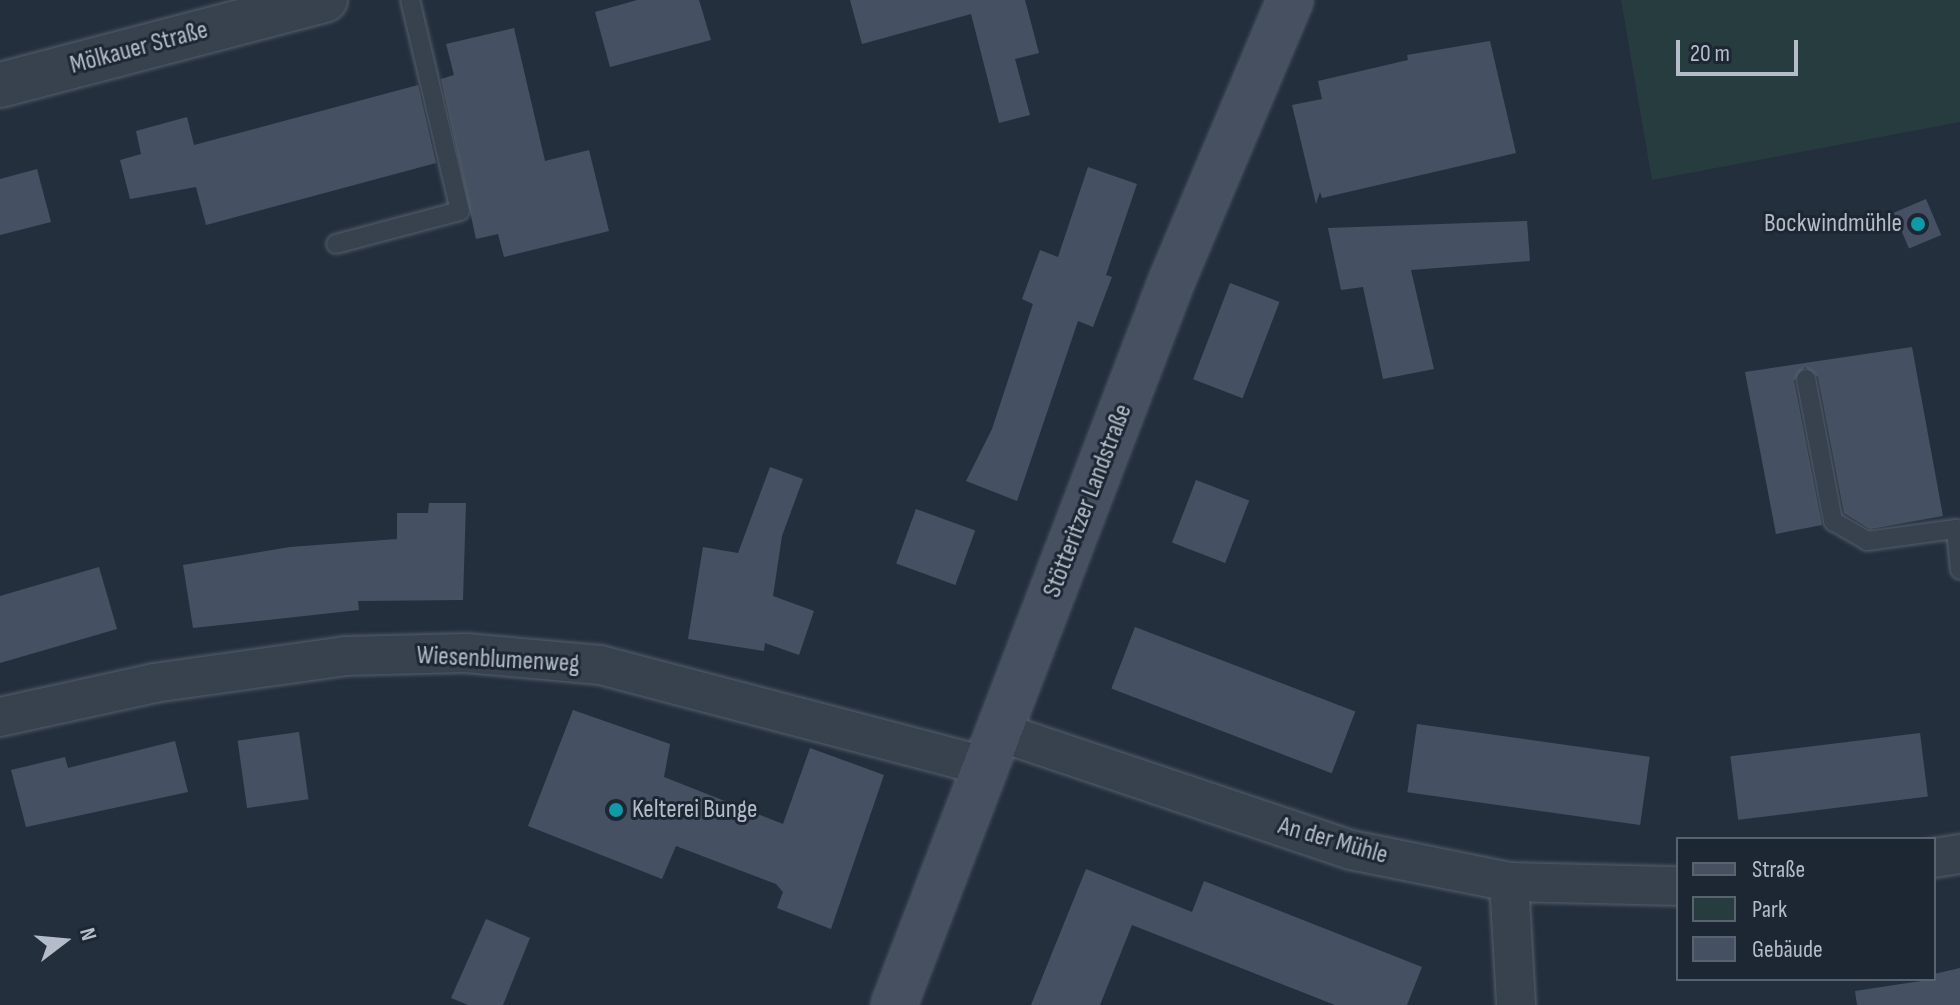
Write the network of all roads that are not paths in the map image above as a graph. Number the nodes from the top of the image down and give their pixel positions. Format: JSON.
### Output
{"nodes":[{"id":1,"x":325,"y":0,"type":"edge"},
{"id":2,"x":410,"y":0,"type":"edge"},
{"id":3,"x":1290,"y":0,"type":"edge"},
{"id":4,"x":0,"y":85,"type":"edge"},
{"id":5,"x":336,"y":244,"type":"dead end"},
{"id":6,"x":1806,"y":379,"type":"dead end"},
{"id":7,"x":1960,"y":570,"type":"edge"},
{"id":8,"x":0,"y":717,"type":"edge"},
{"id":9,"x":994,"y":749,"type":"junction"},
{"id":10,"x":1960,"y":854,"type":"edge"},
{"id":11,"x":1936,"y":858,"type":"edge"},
{"id":12,"x":1509,"y":882,"type":"junction"},
{"id":13,"x":1676,"y":886,"type":"edge"},
{"id":14,"x":894,"y":1005,"type":"edge"},
{"id":15,"x":1516,"y":1005,"type":"edge"}],
"edges":[{"from":1,"to":4,"type":"street","name":"Mölkauer Straße"},
{"from":2,"to":5,"type":"lane"},
{"from":3,"to":9,"type":"main road","name":"Stötteritzer Landstraße"},
{"from":6,"to":7,"type":"lane"},
{"from":8,"to":9,"type":"street","name":"Wiesenblumenweg"},
{"from":9,"to":12,"type":"street","name":"An der Mühle"},
{"from":9,"to":14,"type":"main road","name":"Stötteritzer Landstraße"},
{"from":10,"to":11,"type":"street"},
{"from":12,"to":13,"type":"street","name":"An der Mühle"},
{"from":12,"to":15,"type":"street"}]}
